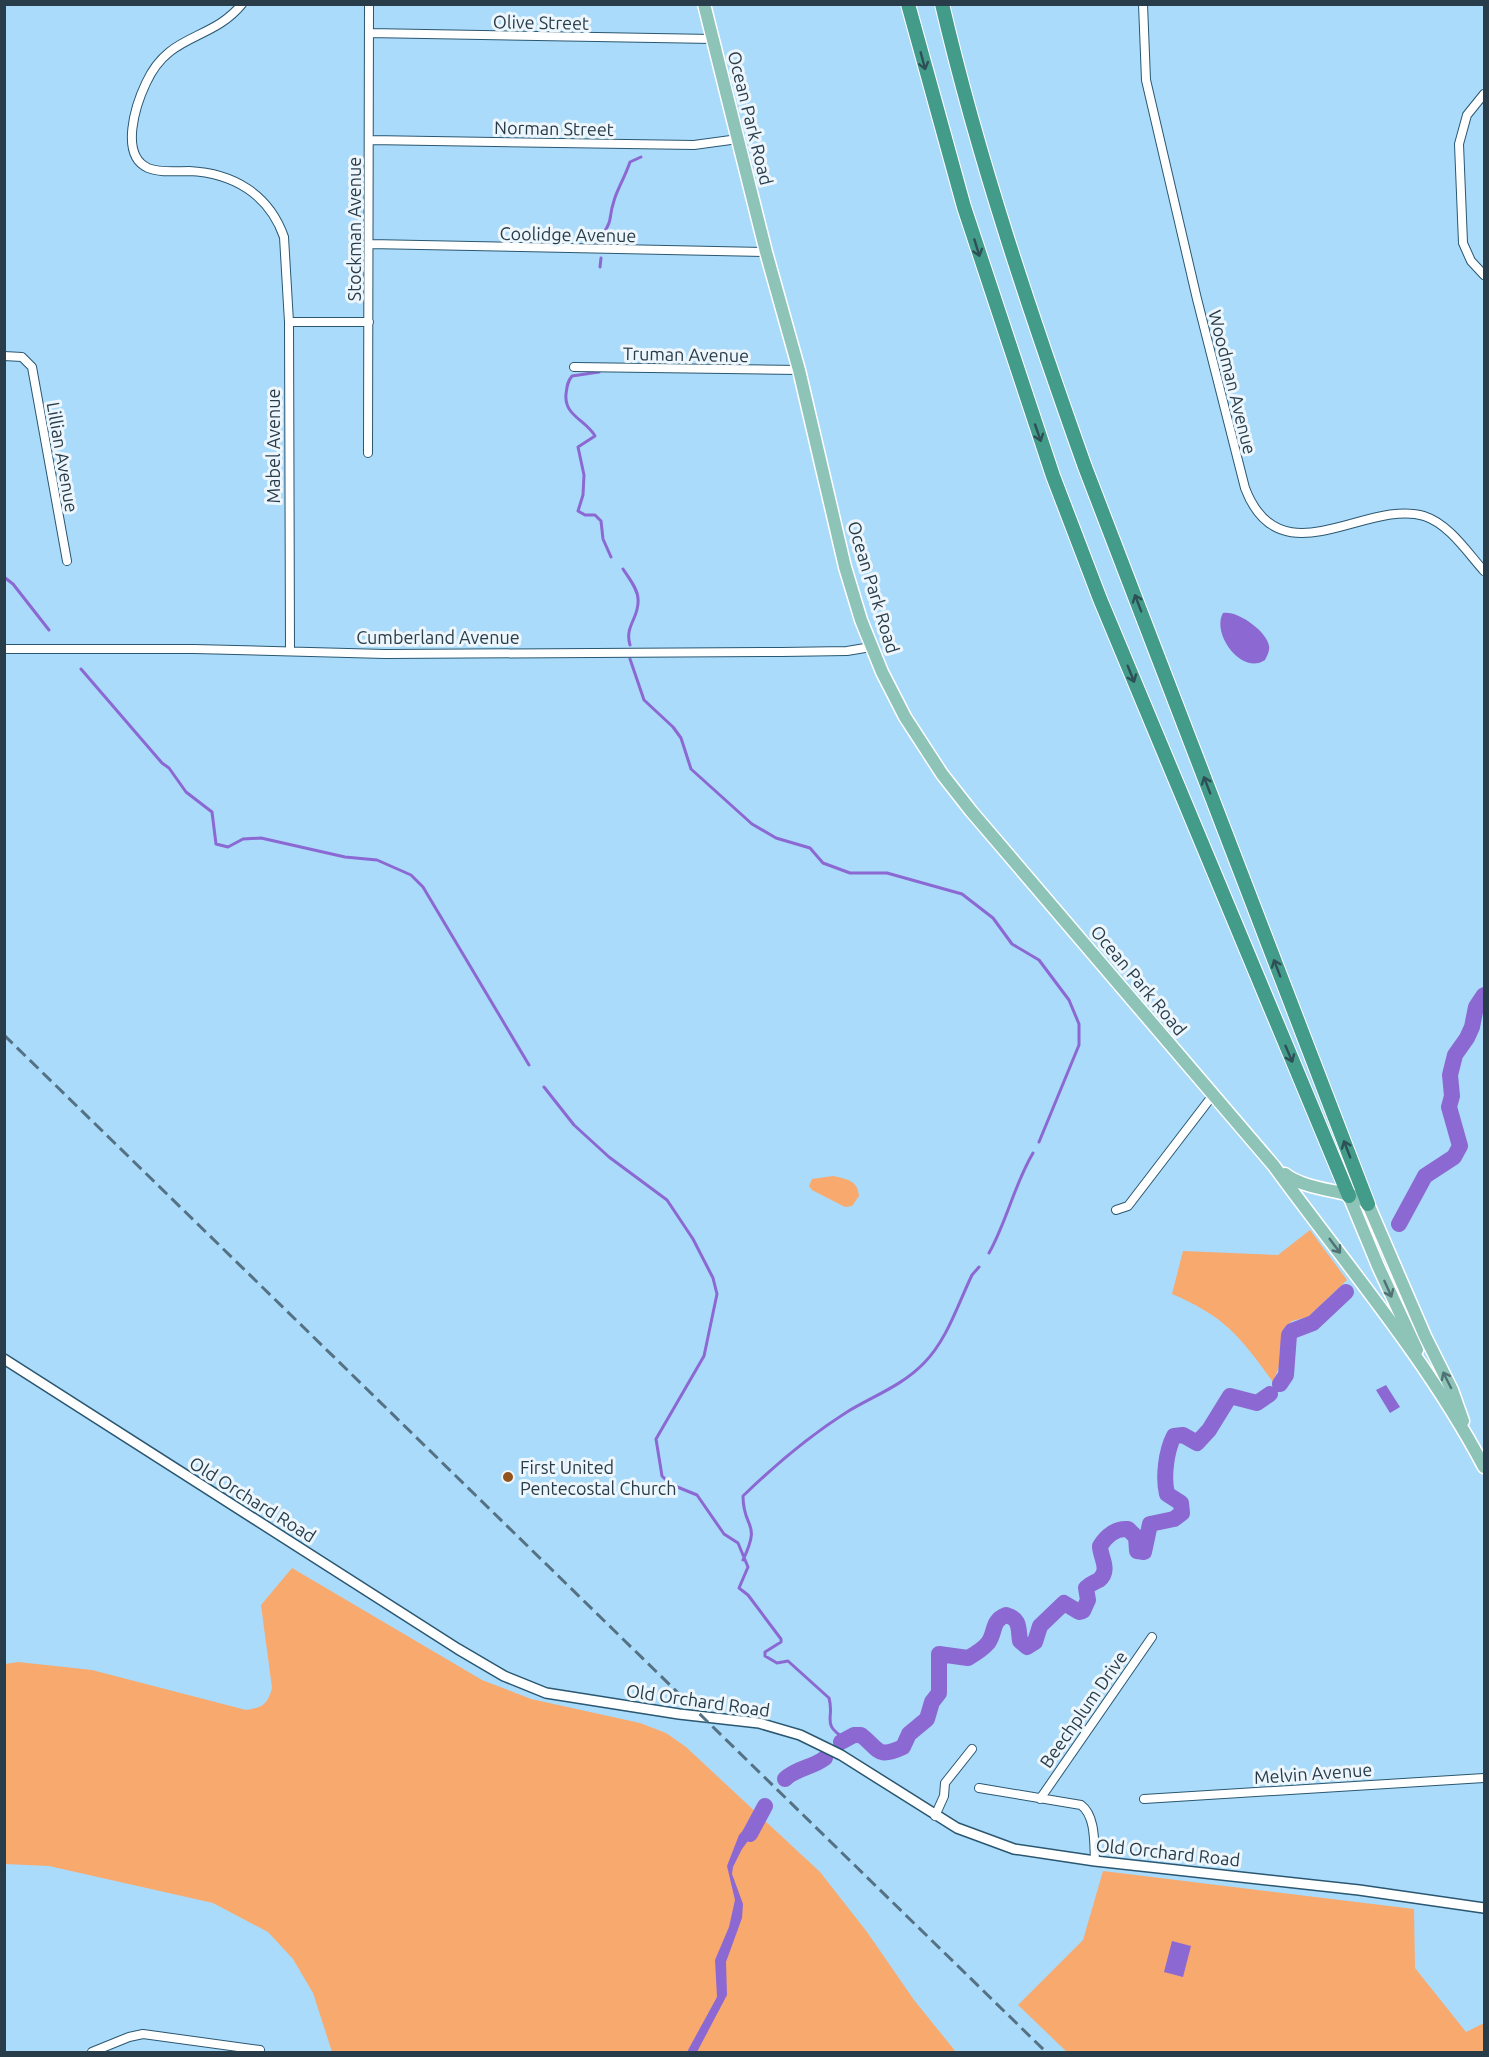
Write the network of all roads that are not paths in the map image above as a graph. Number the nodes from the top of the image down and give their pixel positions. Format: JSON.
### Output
{"nodes":[{"id":1,"x":242,"y":4,"type":"edge"},
{"id":2,"x":369,"y":4,"type":"edge"},
{"id":3,"x":704,"y":4,"type":"edge"},
{"id":4,"x":908,"y":4,"type":"edge"},
{"id":5,"x":942,"y":4,"type":"edge"},
{"id":6,"x":1143,"y":4,"type":"edge"},
{"id":7,"x":369,"y":33,"type":"junction"},
{"id":8,"x":713,"y":39,"type":"junction"},
{"id":9,"x":1485,"y":94,"type":"edge"},
{"id":10,"x":738,"y":139,"type":"junction"},
{"id":11,"x":370,"y":140,"type":"junction"},
{"id":12,"x":370,"y":244,"type":"junction"},
{"id":13,"x":766,"y":252,"type":"junction"},
{"id":14,"x":1485,"y":275,"type":"edge"},
{"id":15,"x":289,"y":322,"type":"junction"},
{"id":16,"x":369,"y":322,"type":"junction"},
{"id":17,"x":4,"y":356,"type":"edge"},
{"id":18,"x":574,"y":367,"type":"dead end"},
{"id":19,"x":799,"y":370,"type":"junction"},
{"id":20,"x":368,"y":453,"type":"dead end"},
{"id":21,"x":67,"y":561,"type":"dead end"},
{"id":22,"x":1485,"y":571,"type":"edge"},
{"id":23,"x":871,"y":647,"type":"junction"},
{"id":24,"x":4,"y":649,"type":"edge"},
{"id":25,"x":290,"y":651,"type":"junction"},
{"id":26,"x":1214,"y":1095,"type":"junction"},
{"id":27,"x":1274,"y":1166,"type":"junction"},
{"id":28,"x":1323,"y":1191,"type":"junction"},
{"id":29,"x":1349,"y":1196,"type":"junction"},
{"id":30,"x":1368,"y":1204,"type":"junction"},
{"id":31,"x":1116,"y":1210,"type":"dead end"},
{"id":32,"x":1310,"y":1213,"type":"junction"},
{"id":33,"x":4,"y":1359,"type":"edge"},
{"id":34,"x":1441,"y":1396,"type":"junction"},
{"id":35,"x":1467,"y":1435,"type":"junction"},
{"id":36,"x":1485,"y":1467,"type":"edge"},
{"id":37,"x":1152,"y":1637,"type":"dead end"},
{"id":38,"x":972,"y":1749,"type":"dead end"},
{"id":39,"x":1485,"y":1778,"type":"edge"},
{"id":40,"x":980,"y":1788,"type":"dead end"},
{"id":41,"x":1040,"y":1799,"type":"junction"},
{"id":42,"x":1144,"y":1799,"type":"dead end"},
{"id":43,"x":935,"y":1816,"type":"junction"},
{"id":44,"x":1095,"y":1861,"type":"junction"},
{"id":45,"x":1485,"y":1908,"type":"edge"},
{"id":46,"x":260,"y":2050,"type":"dead end"},
{"id":47,"x":92,"y":2052,"type":"edge"}],
"edges":[{"from":1,"to":15,"type":"street","name":"Mabel Avenue"},
{"from":2,"to":7,"type":"street","name":"Stockman Avenue"},
{"from":3,"to":8,"type":"main road","name":"Ocean Park Road"},
{"from":4,"to":29,"type":"highway","one_way":true},
{"from":30,"to":5,"type":"highway","one_way":true},
{"from":6,"to":22,"type":"street","name":"Woodman Avenue"},
{"from":7,"to":8,"type":"street","name":"Olive Street"},
{"from":7,"to":11,"type":"street","name":"Stockman Avenue"},
{"from":8,"to":10,"type":"main road","name":"Ocean Park Road"},
{"from":9,"to":14,"type":"street"},
{"from":10,"to":11,"type":"street","name":"Norman Street"},
{"from":10,"to":13,"type":"main road","name":"Ocean Park Road"},
{"from":11,"to":12,"type":"street","name":"Stockman Avenue"},
{"from":12,"to":13,"type":"street","name":"Coolidge Avenue"},
{"from":12,"to":16,"type":"street","name":"Stockman Avenue"},
{"from":13,"to":19,"type":"main road","name":"Ocean Park Road"},
{"from":15,"to":16,"type":"street"},
{"from":15,"to":25,"type":"street","name":"Mabel Avenue"},
{"from":16,"to":20,"type":"street","name":"Stockman Avenue"},
{"from":17,"to":21,"type":"street","name":"Lillian Avenue"},
{"from":18,"to":19,"type":"street","name":"Truman Avenue"},
{"from":19,"to":23,"type":"main road","name":"Ocean Park Road"},
{"from":23,"to":25,"type":"street","name":"Cumberland Avenue"},
{"from":23,"to":26,"type":"main road","name":"Ocean Park Road"},
{"from":24,"to":25,"type":"street","name":"Cumberland Avenue"},
{"from":26,"to":27,"type":"main road","name":"Ocean Park Road"},
{"from":26,"to":31,"type":"street"},
{"from":27,"to":28,"type":"main road","name":"Ocean Park Road"},
{"from":27,"to":32,"type":"main road","name":"Ocean Park Road"},
{"from":28,"to":29,"type":"main road","name":"Ocean Park Road"},
{"from":28,"to":32,"type":"main road"},
{"from":29,"to":30,"type":"main road","name":"Ocean Park Road"},
{"from":29,"to":34,"type":"main road","one_way":true},
{"from":35,"to":30,"type":"main road","name":"Ocean Park Road","one_way":true},
{"from":32,"to":34,"type":"main road","name":"Ocean Park Road","one_way":true},
{"from":33,"to":43,"type":"street","name":"Old Orchard Road"},
{"from":34,"to":35,"type":"main road","name":"Ocean Park Road"},
{"from":35,"to":36,"type":"main road","name":"Ocean Park Road"},
{"from":37,"to":41,"type":"street","name":"Beechplum Drive"},
{"from":38,"to":43,"type":"street"},
{"from":39,"to":42,"type":"street","name":"Melvin Avenue"},
{"from":40,"to":41,"type":"street"},
{"from":41,"to":44,"type":"street"},
{"from":43,"to":44,"type":"street","name":"Old Orchard Road"},
{"from":44,"to":45,"type":"street","name":"Old Orchard Road"},
{"from":46,"to":47,"type":"street"}]}
